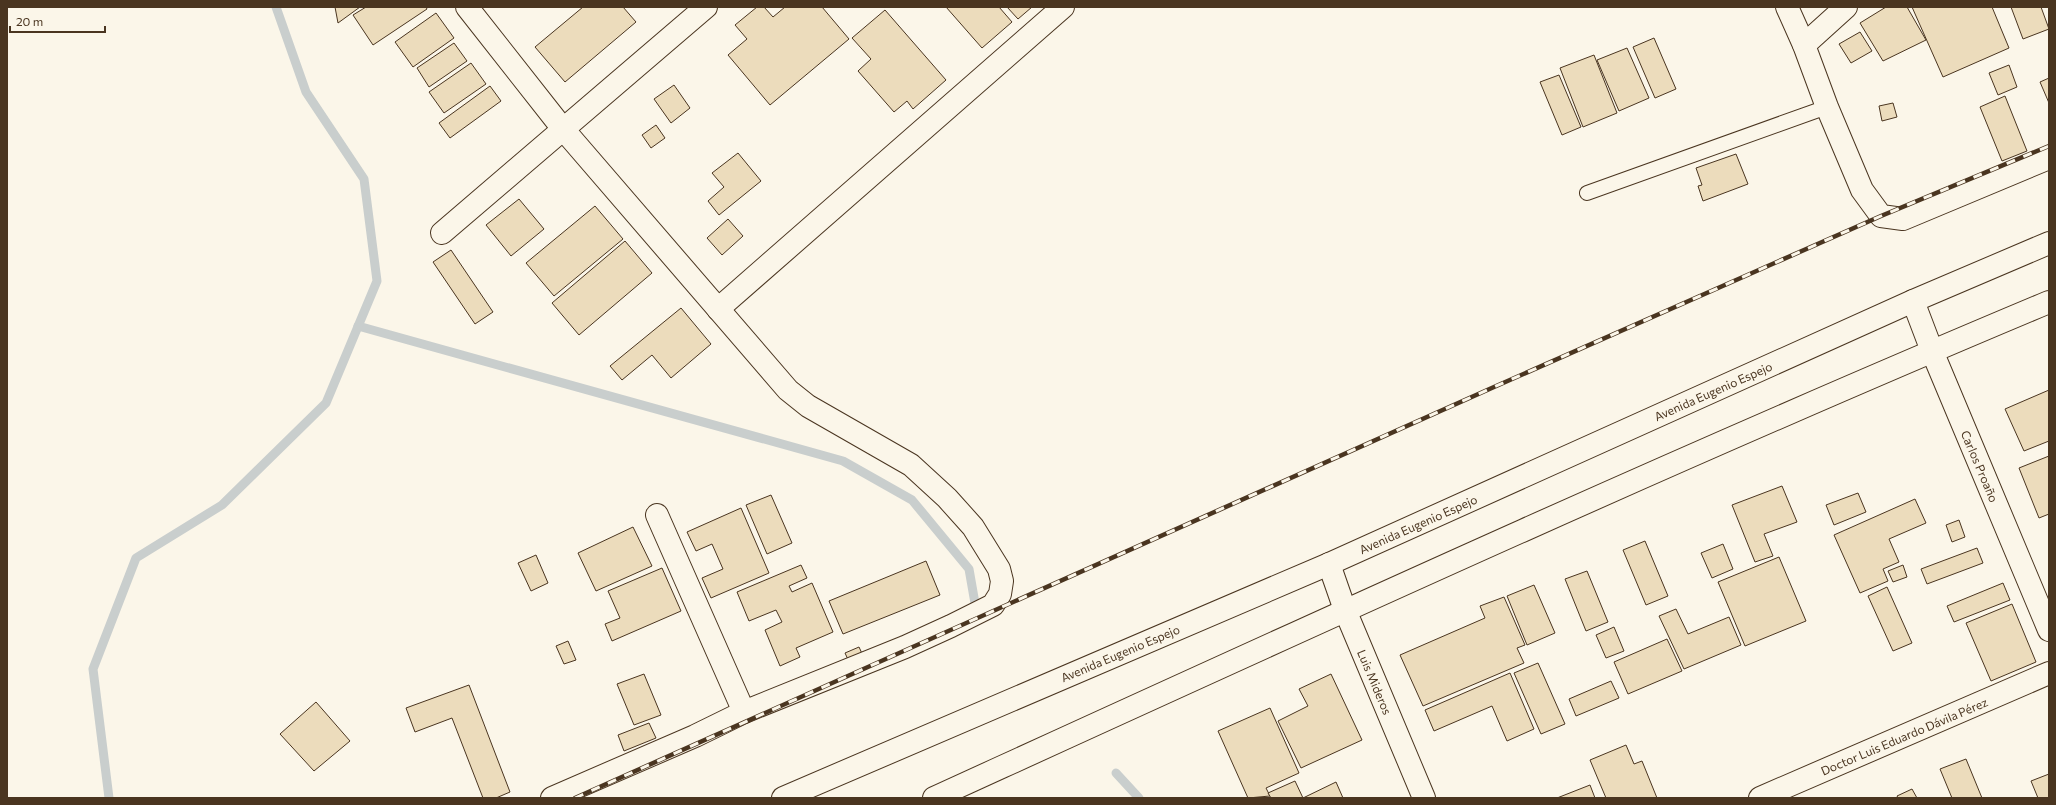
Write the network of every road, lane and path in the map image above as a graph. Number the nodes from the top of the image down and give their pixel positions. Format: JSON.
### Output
{"nodes":[{"id":1,"x":467,"y":7,"type":"edge"},
{"id":2,"x":706,"y":7,"type":"edge"},
{"id":3,"x":1063,"y":7,"type":"edge"},
{"id":4,"x":1786,"y":7,"type":"edge"},
{"id":5,"x":1846,"y":7,"type":"edge"},
{"id":6,"x":1804,"y":45,"type":"junction"},
{"id":7,"x":1827,"y":107,"type":"junction"},
{"id":8,"x":563,"y":129,"type":"junction"},
{"id":9,"x":2049,"y":158,"type":"edge"},
{"id":10,"x":1587,"y":193,"type":"dead end"},
{"id":11,"x":442,"y":233,"type":"dead end"},
{"id":12,"x":2049,"y":243,"type":"edge"},
{"id":13,"x":1913,"y":301,"type":"junction"},
{"id":14,"x":2049,"y":302,"type":"edge"},
{"id":15,"x":718,"y":309,"type":"junction"},
{"id":16,"x":1932,"y":351,"type":"junction"},
{"id":17,"x":657,"y":515,"type":"dead end"},
{"id":18,"x":1329,"y":564,"type":"junction"},
{"id":19,"x":1345,"y":610,"type":"junction"},
{"id":20,"x":2049,"y":630,"type":"edge"},
{"id":21,"x":2049,"y":673,"type":"edge"},
{"id":22,"x":744,"y":712,"type":"junction"},
{"id":23,"x":552,"y":798,"type":"edge"},
{"id":24,"x":783,"y":798,"type":"edge"},
{"id":25,"x":934,"y":798,"type":"edge"},
{"id":26,"x":1424,"y":798,"type":"edge"},
{"id":27,"x":1760,"y":798,"type":"edge"}],
"edges":[{"from":1,"to":8,"type":"street"},
{"from":2,"to":8,"type":"street"},
{"from":3,"to":15,"type":"street"},
{"from":4,"to":6,"type":"street"},
{"from":5,"to":6,"type":"street"},
{"from":6,"to":7,"type":"street"},
{"from":7,"to":9,"type":"street"},
{"from":7,"to":10,"type":"lane"},
{"from":8,"to":11,"type":"street"},
{"from":8,"to":15,"type":"street"},
{"from":12,"to":13,"type":"street","name":"Avenida Eugenio Espejo"},
{"from":13,"to":16,"type":"street","name":"Carlos Proaño"},
{"from":13,"to":18,"type":"street","name":"Avenida Eugenio Espejo"},
{"from":14,"to":16,"type":"street"},
{"from":15,"to":22,"type":"street"},
{"from":16,"to":19,"type":"street"},
{"from":16,"to":20,"type":"street","name":"Carlos Proaño"},
{"from":17,"to":22,"type":"street"},
{"from":18,"to":19,"type":"street","name":"Luis Mideros"},
{"from":18,"to":24,"type":"street","name":"Avenida Eugenio Espejo"},
{"from":19,"to":25,"type":"street"},
{"from":19,"to":26,"type":"street","name":"Luis Mideros"},
{"from":21,"to":27,"type":"street","name":"Doctor Luis Eduardo Dávila Pérez"},
{"from":22,"to":23,"type":"street"}]}
